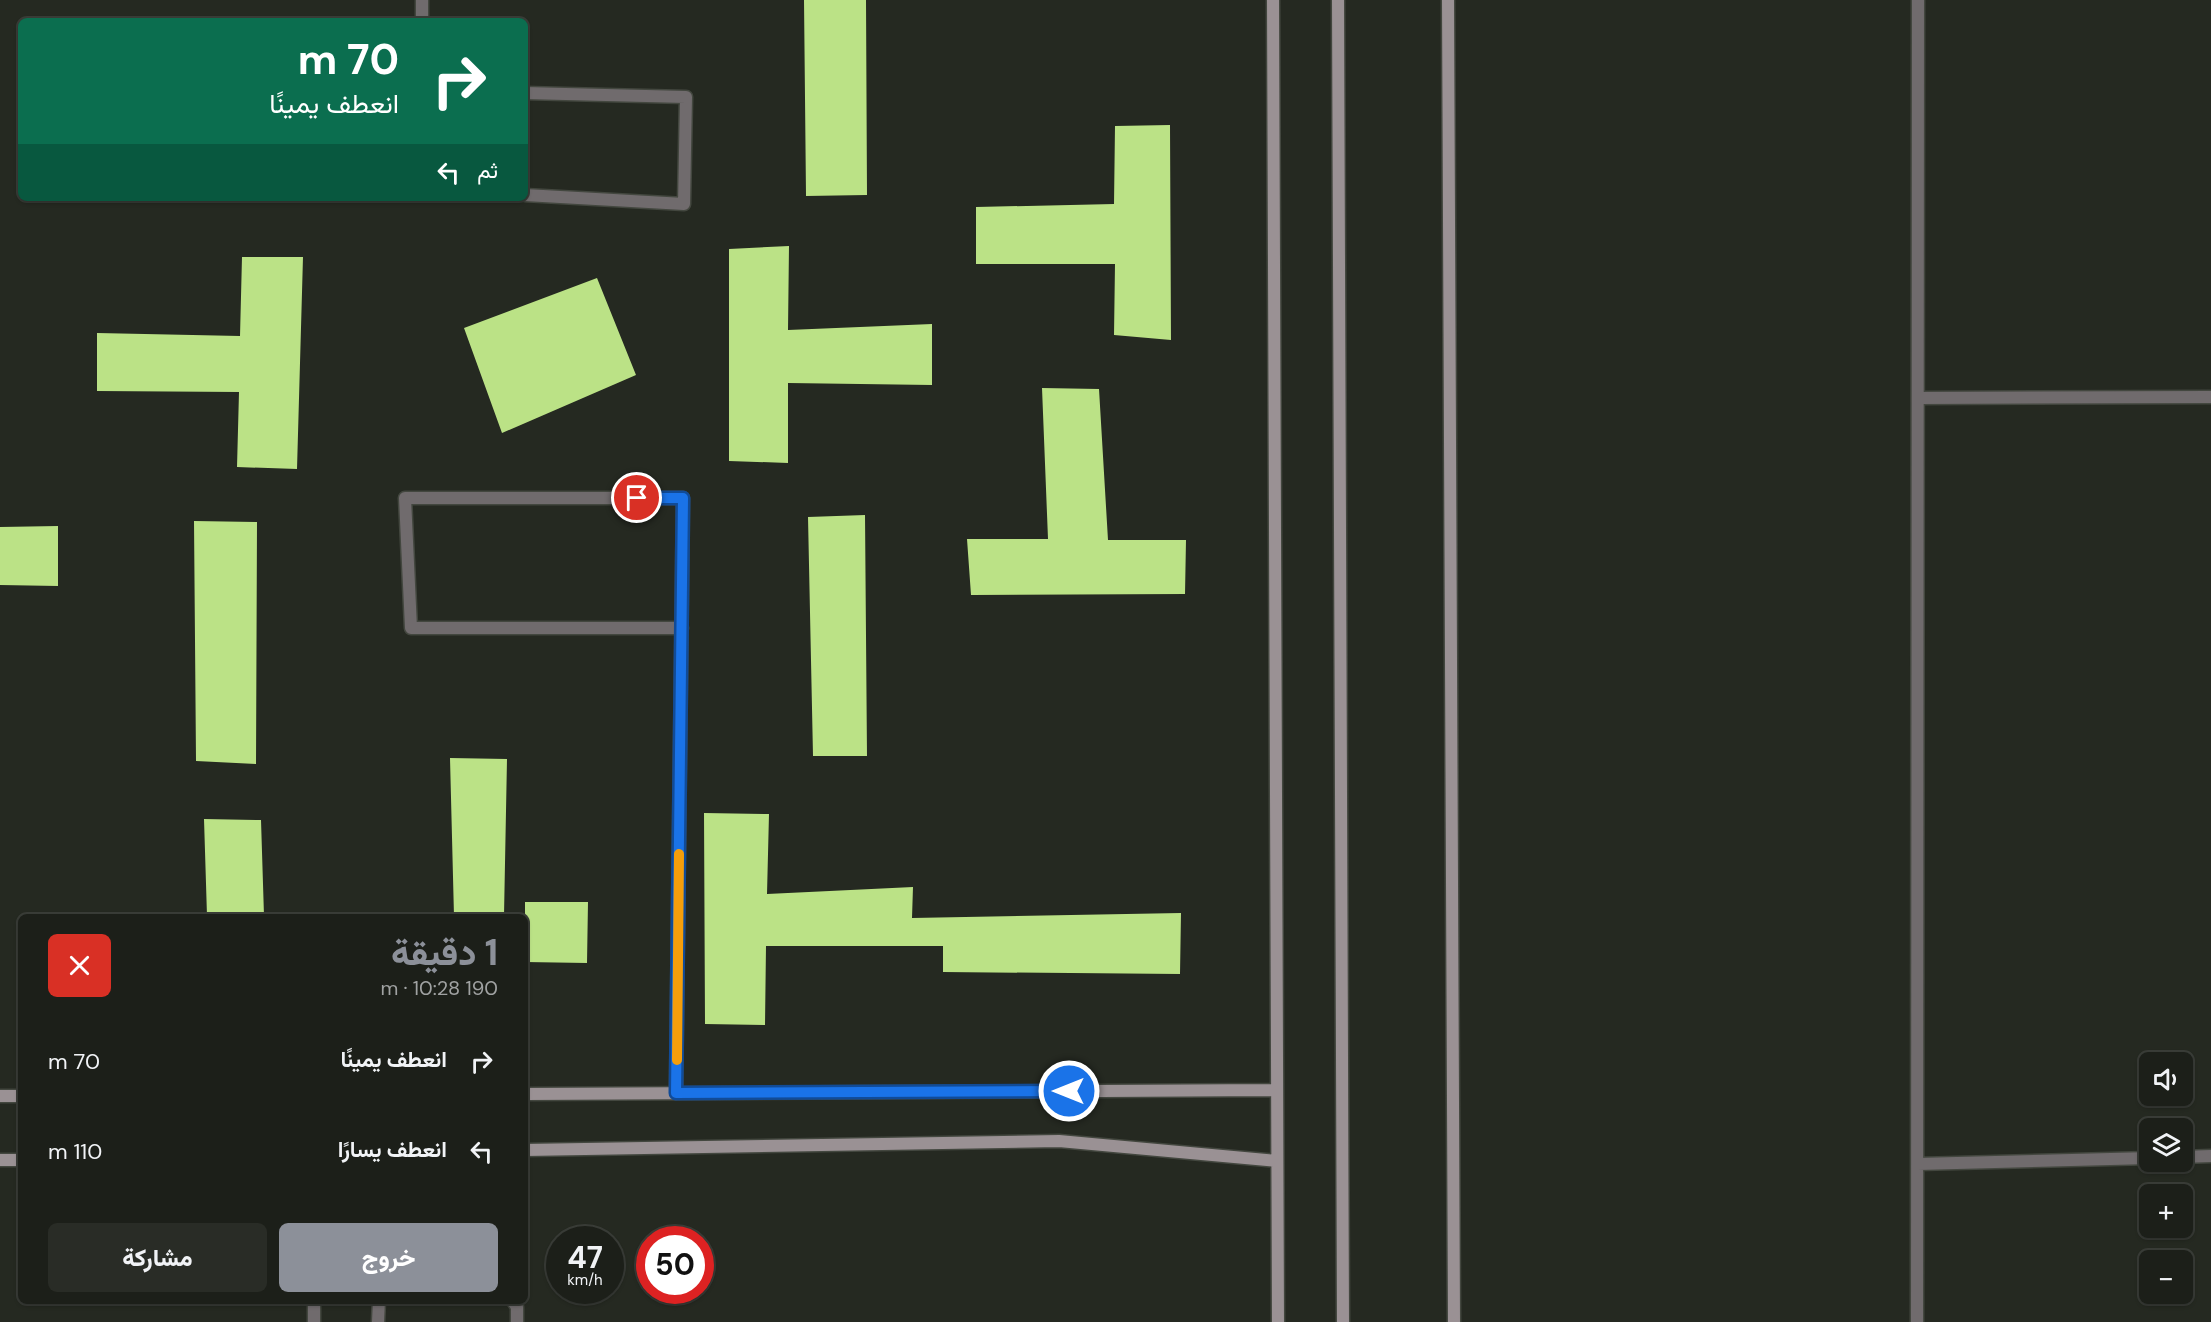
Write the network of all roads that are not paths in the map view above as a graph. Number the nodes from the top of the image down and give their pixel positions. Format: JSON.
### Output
{"nodes":[{"id":1,"x":422,"y":0,"type":"edge"},
{"id":2,"x":1273,"y":0,"type":"edge"},
{"id":3,"x":1338,"y":0,"type":"edge"},
{"id":4,"x":1448,"y":0,"type":"edge"},
{"id":5,"x":1918,"y":0,"type":"edge"},
{"id":6,"x":422,"y":18,"type":"edge"},
{"id":7,"x":528,"y":93,"type":"edge"},
{"id":8,"x":528,"y":195,"type":"edge"},
{"id":9,"x":2211,"y":397,"type":"edge"},
{"id":10,"x":1918,"y":398,"type":"junction"},
{"id":11,"x":682,"y":628,"type":"junction"},
{"id":12,"x":1277,"y":1090,"type":"junction"},
{"id":13,"x":676,"y":1093,"type":"junction"},
{"id":14,"x":528,"y":1094,"type":"edge"},
{"id":15,"x":0,"y":1096,"type":"edge"},
{"id":16,"x":18,"y":1096,"type":"edge"},
{"id":17,"x":528,"y":1150,"type":"edge"},
{"id":18,"x":2211,"y":1156,"type":"edge"},
{"id":19,"x":2193,"y":1157,"type":"edge"},
{"id":20,"x":2139,"y":1158,"type":"edge"},
{"id":21,"x":0,"y":1160,"type":"edge"},
{"id":22,"x":18,"y":1160,"type":"edge"},
{"id":23,"x":1277,"y":1161,"type":"junction"},
{"id":24,"x":1918,"y":1164,"type":"junction"},
{"id":25,"x":314,"y":1304,"type":"edge"},
{"id":26,"x":379,"y":1304,"type":"edge"},
{"id":27,"x":515,"y":1304,"type":"edge"},
{"id":28,"x":314,"y":1322,"type":"edge"},
{"id":29,"x":378,"y":1322,"type":"edge"},
{"id":30,"x":517,"y":1322,"type":"edge"},
{"id":31,"x":1278,"y":1322,"type":"edge"},
{"id":32,"x":1343,"y":1322,"type":"edge"},
{"id":33,"x":1454,"y":1322,"type":"edge"},
{"id":34,"x":1917,"y":1322,"type":"edge"}],
"edges":[{"from":1,"to":6,"type":"street"},
{"from":2,"to":12,"type":"main road"},
{"from":3,"to":32,"type":"main road"},
{"from":4,"to":33,"type":"main road"},
{"from":5,"to":10,"type":"street"},
{"from":7,"to":8,"type":"street"},
{"from":9,"to":10,"type":"street"},
{"from":10,"to":24,"type":"street"},
{"from":11,"to":11,"type":"street"},
{"from":11,"to":13,"type":"street"},
{"from":12,"to":13,"type":"main road"},
{"from":12,"to":23,"type":"main road"},
{"from":13,"to":14,"type":"main road"},
{"from":15,"to":16,"type":"main road"},
{"from":17,"to":23,"type":"main road"},
{"from":18,"to":19,"type":"street"},
{"from":20,"to":24,"type":"street"},
{"from":21,"to":22,"type":"main road"},
{"from":23,"to":31,"type":"main road"},
{"from":24,"to":34,"type":"street"},
{"from":25,"to":28,"type":"street"},
{"from":26,"to":29,"type":"street"},
{"from":27,"to":30,"type":"street"}]}
